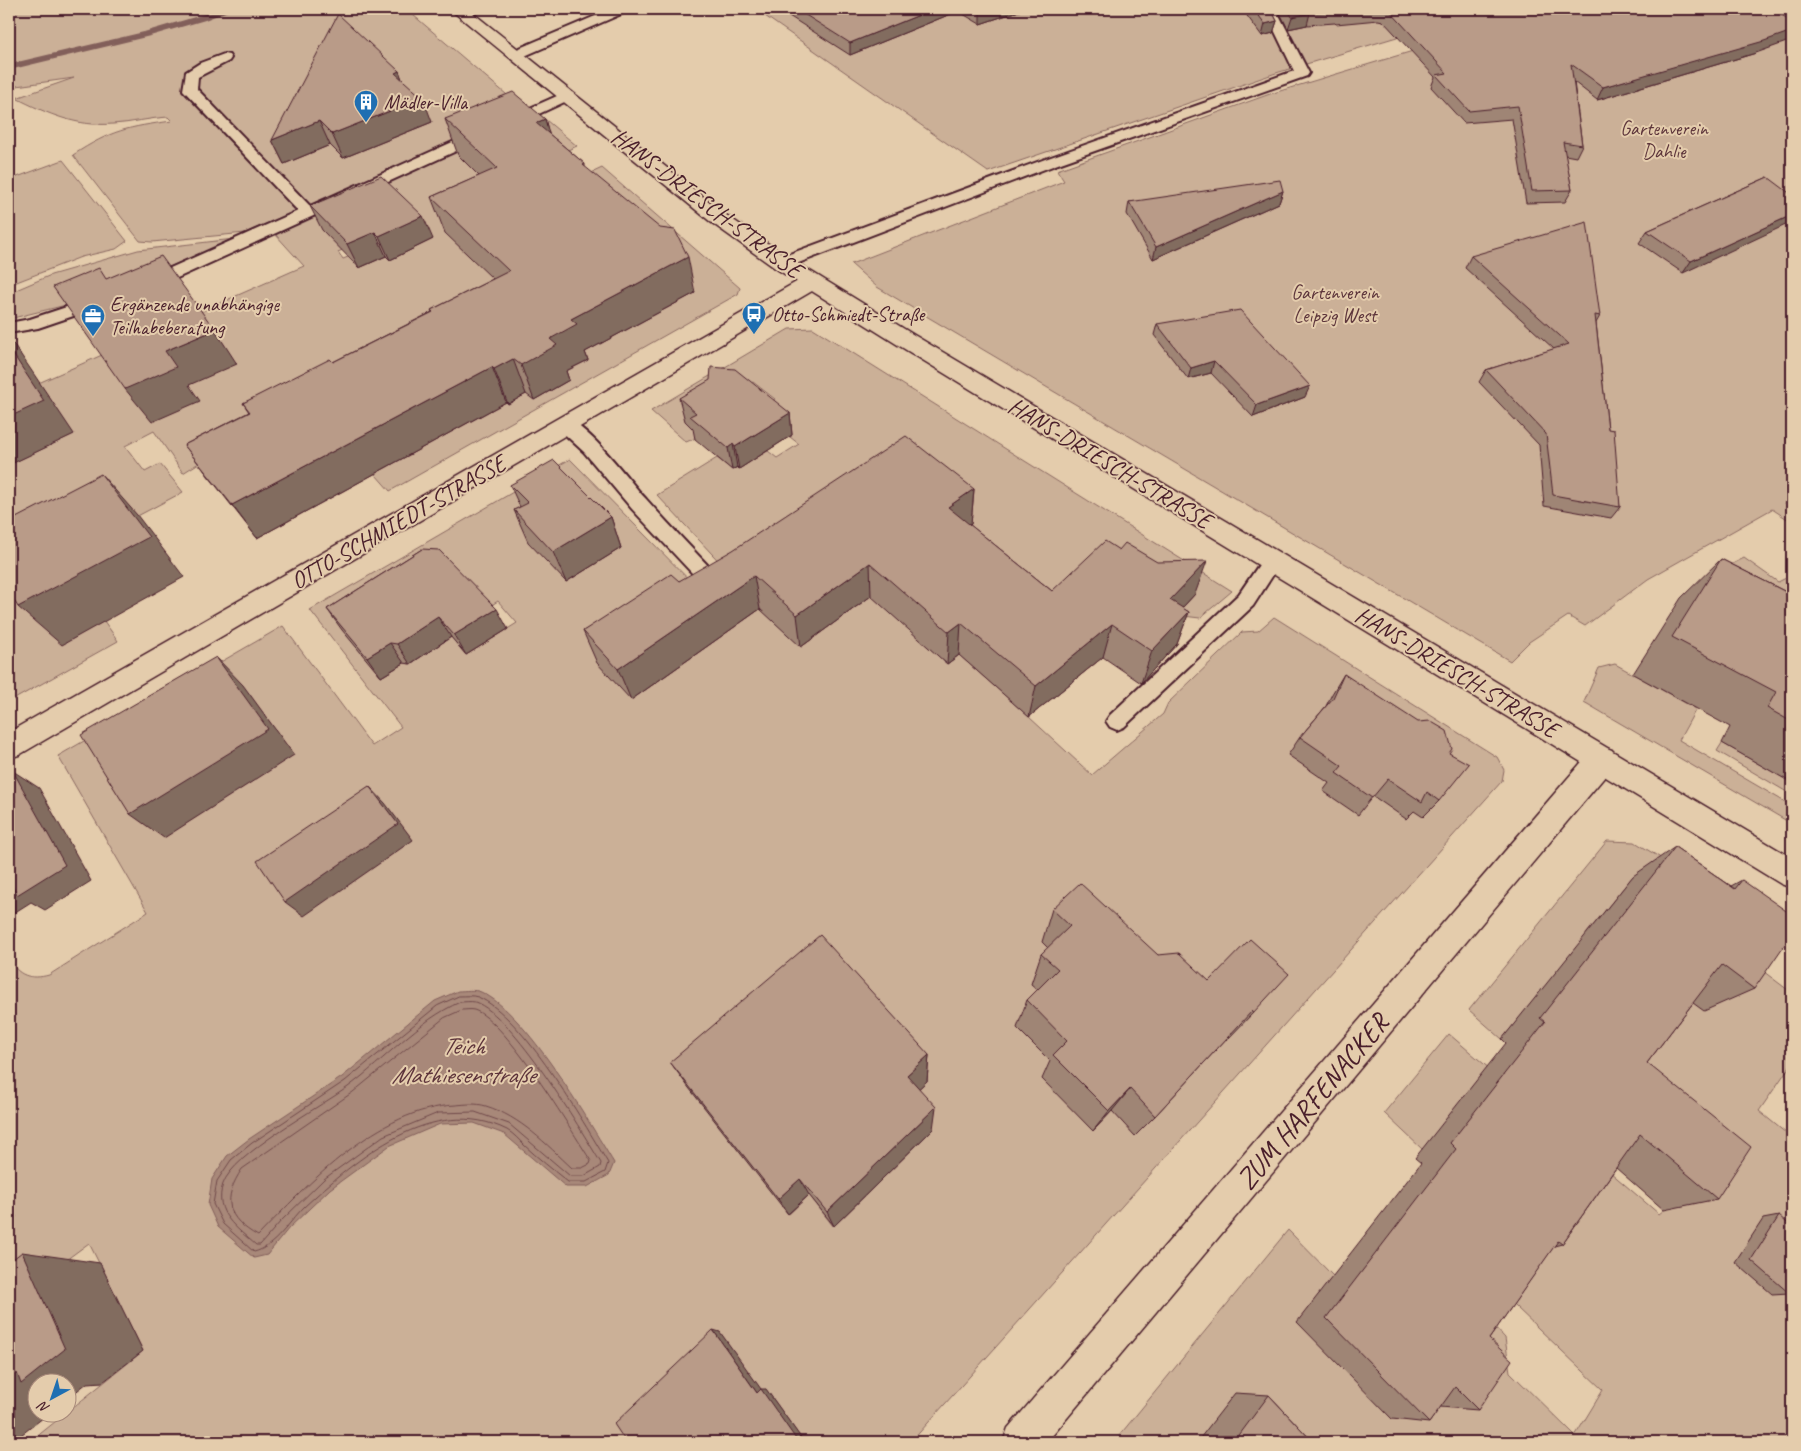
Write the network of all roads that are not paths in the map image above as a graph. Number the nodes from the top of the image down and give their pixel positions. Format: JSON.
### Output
{"nodes":[{"id":1,"x":458,"y":9,"type":"edge"},
{"id":2,"x":622,"y":9,"type":"edge"},
{"id":3,"x":1270,"y":9,"type":"edge"},
{"id":4,"x":515,"y":55,"type":"junction"},
{"id":5,"x":224,"y":58,"type":"dead end"},
{"id":6,"x":566,"y":96,"type":"junction"},
{"id":7,"x":308,"y":213,"type":"junction"},
{"id":8,"x":782,"y":263,"type":"junction"},
{"id":9,"x":812,"y":282,"type":"junction"},
{"id":10,"x":133,"y":290,"type":"edge"},
{"id":11,"x":115,"y":296,"type":"edge"},
{"id":12,"x":9,"y":328,"type":"edge"},
{"id":13,"x":565,"y":425,"type":"junction"},
{"id":14,"x":1272,"y":561,"type":"junction"},
{"id":15,"x":713,"y":583,"type":"edge"},
{"id":16,"x":1118,"y":720,"type":"dead end"},
{"id":17,"x":9,"y":746,"type":"edge"},
{"id":18,"x":1602,"y":759,"type":"junction"},
{"id":19,"x":1792,"y":874,"type":"edge"},
{"id":20,"x":1022,"y":1442,"type":"edge"}],
"edges":[{"from":1,"to":4,"type":"main road","name":"HANS-DRIESCH-STRASSE"},
{"from":2,"to":4,"type":"lane"},
{"from":3,"to":8,"type":"lane"},
{"from":4,"to":6,"type":"main road","name":"HANS-DRIESCH-STRASSE"},
{"from":5,"to":7,"type":"lane"},
{"from":6,"to":7,"type":"lane"},
{"from":6,"to":8,"type":"main road","name":"HANS-DRIESCH-STRASSE"},
{"from":7,"to":10,"type":"lane"},
{"from":8,"to":9,"type":"main road","name":"HANS-DRIESCH-STRASSE"},
{"from":9,"to":13,"type":"main road","name":"OTTO-SCHMIEDT-STRASSE"},
{"from":9,"to":14,"type":"main road","name":"HANS-DRIESCH-STRASSE"},
{"from":11,"to":12,"type":"lane"},
{"from":13,"to":15,"type":"lane"},
{"from":13,"to":17,"type":"main road","name":"OTTO-SCHMIEDT-STRASSE"},
{"from":14,"to":16,"type":"lane"},
{"from":14,"to":18,"type":"main road","name":"HANS-DRIESCH-STRASSE"},
{"from":18,"to":19,"type":"main road","name":"HANS-DRIESCH-STRASSE"},
{"from":18,"to":20,"type":"main road","name":"ZUM HARFENACKER"}]}
